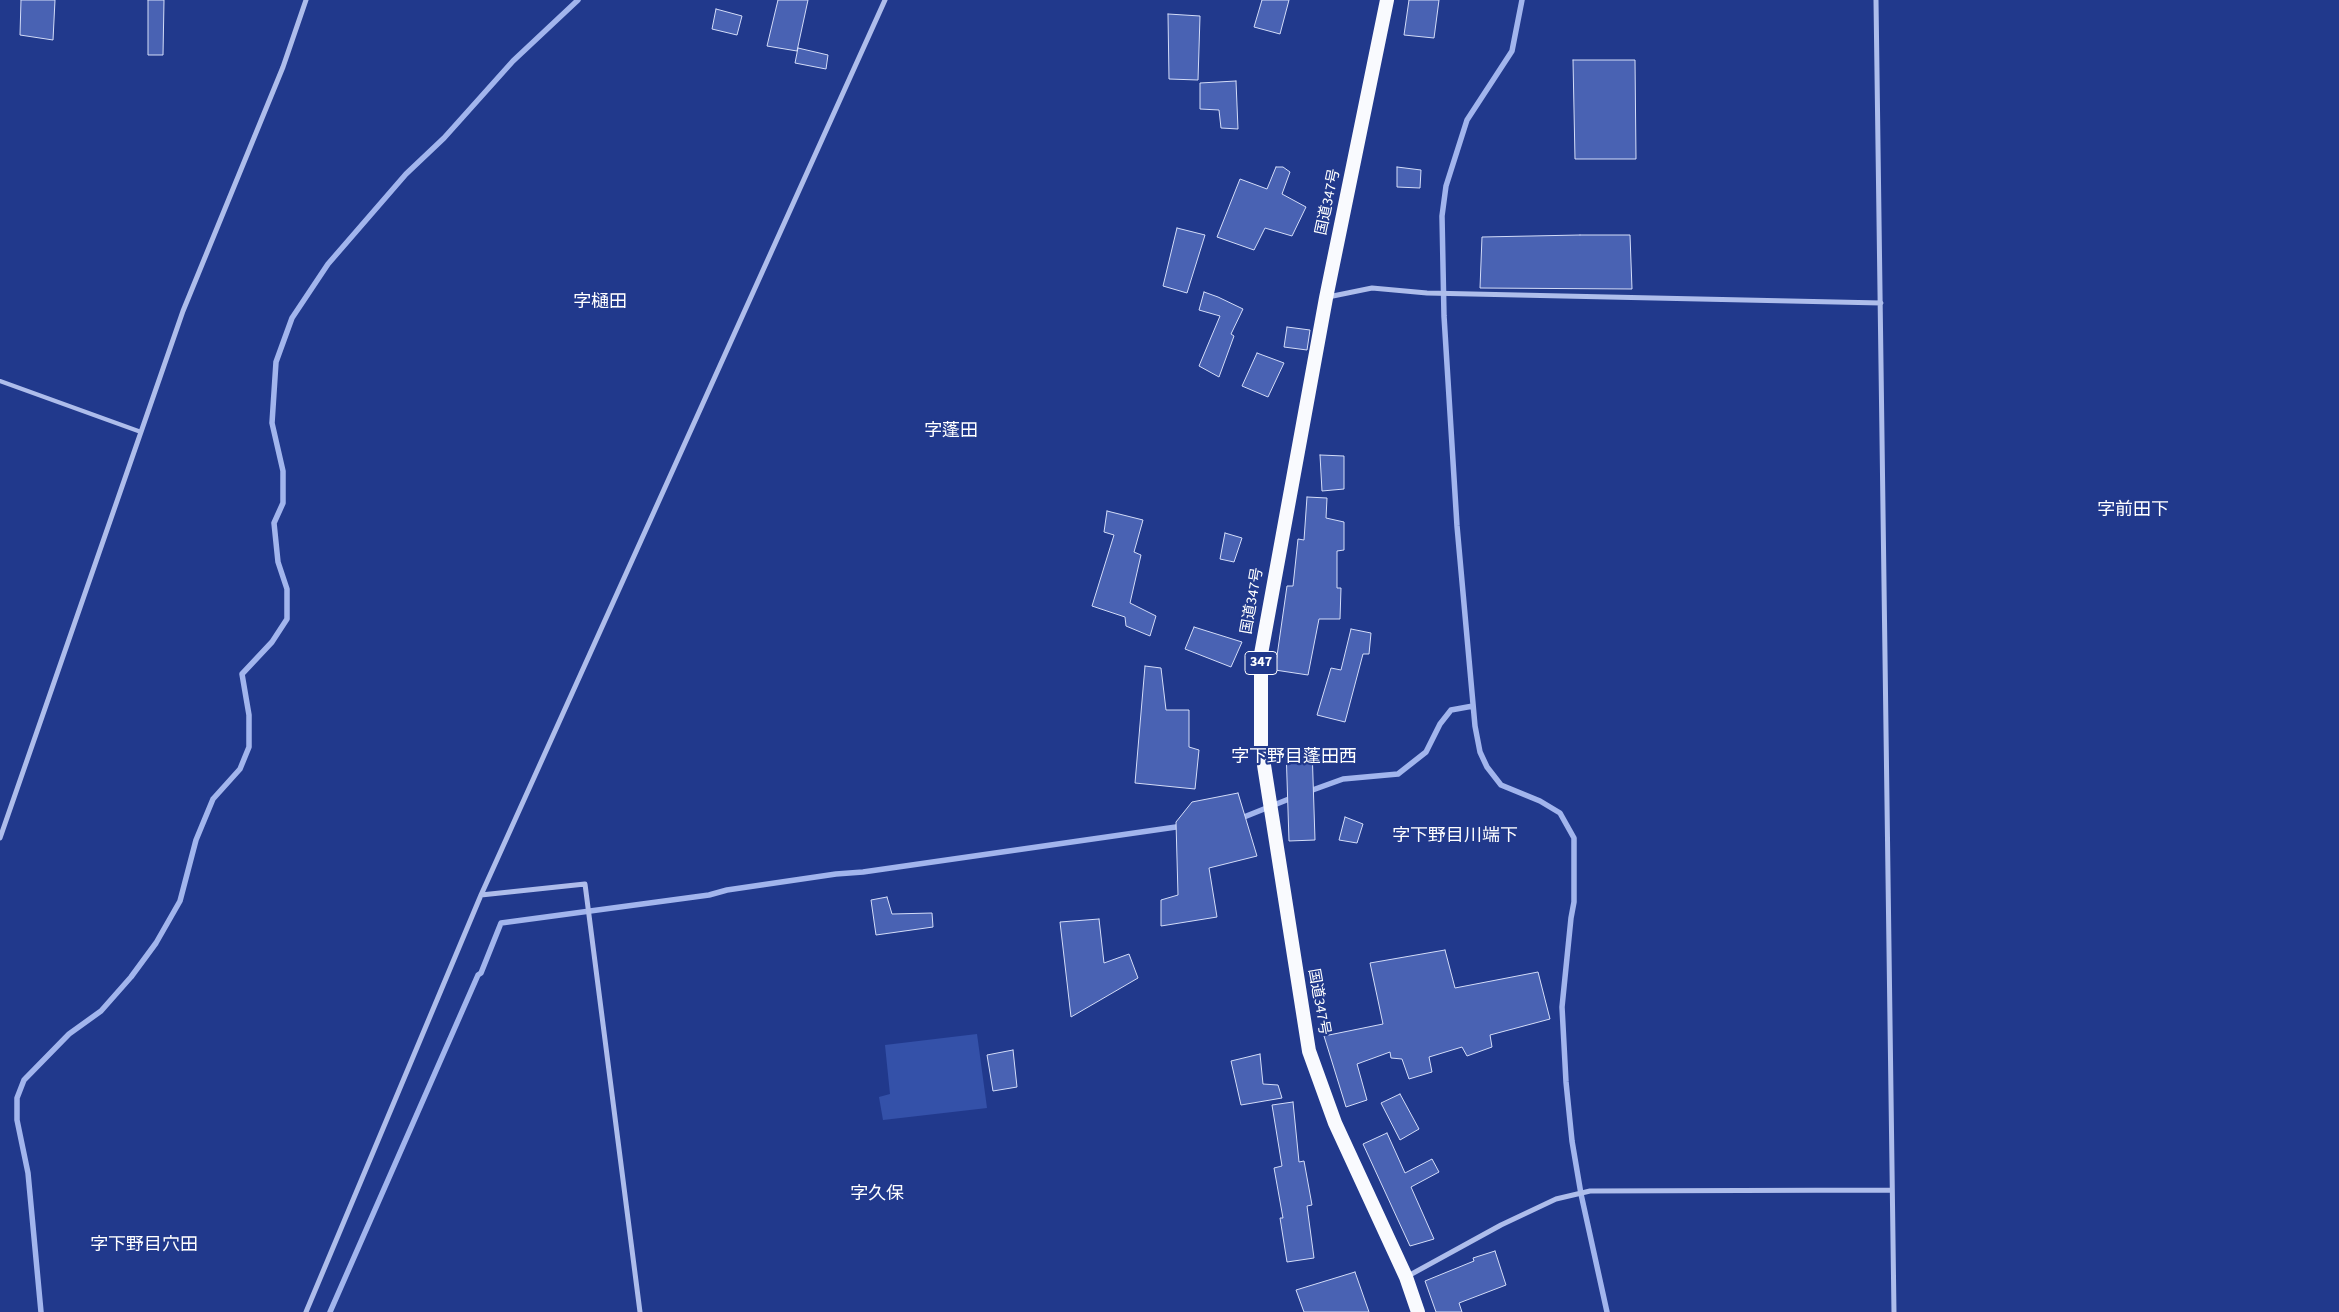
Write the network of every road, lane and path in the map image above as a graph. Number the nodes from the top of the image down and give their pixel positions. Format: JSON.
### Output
{"nodes":[{"id":1,"x":306,"y":0,"type":"edge"},
{"id":2,"x":885,"y":0,"type":"edge"},
{"id":3,"x":1387,"y":0,"type":"edge"},
{"id":4,"x":1876,"y":0,"type":"edge"},
{"id":5,"x":1326,"y":298,"type":"junction"},
{"id":6,"x":1881,"y":303,"type":"junction"},
{"id":7,"x":0,"y":381,"type":"edge"},
{"id":8,"x":141,"y":432,"type":"junction"},
{"id":9,"x":0,"y":838,"type":"edge"},
{"id":10,"x":481,"y":895,"type":"junction"},
{"id":11,"x":1892,"y":1190,"type":"junction"},
{"id":12,"x":1406,"y":1277,"type":"junction"},
{"id":13,"x":306,"y":1312,"type":"edge"},
{"id":14,"x":640,"y":1312,"type":"edge"},
{"id":15,"x":1418,"y":1312,"type":"edge"},
{"id":16,"x":1894,"y":1312,"type":"edge"}],
"edges":[{"from":1,"to":8,"type":"street"},
{"from":2,"to":10,"type":"street"},
{"from":3,"to":5,"type":"highway","name":"国道347号","number":"347"},
{"from":4,"to":6,"type":"street"},
{"from":5,"to":6,"type":"street"},
{"from":5,"to":12,"type":"highway","name":"国道347号","number":"347"},
{"from":6,"to":11,"type":"street"},
{"from":7,"to":8,"type":"lane"},
{"from":8,"to":9,"type":"street"},
{"from":10,"to":13,"type":"street"},
{"from":10,"to":14,"type":"street"},
{"from":11,"to":12,"type":"street"},
{"from":11,"to":16,"type":"street"},
{"from":12,"to":15,"type":"highway","name":"国道347号","number":"347"}]}
